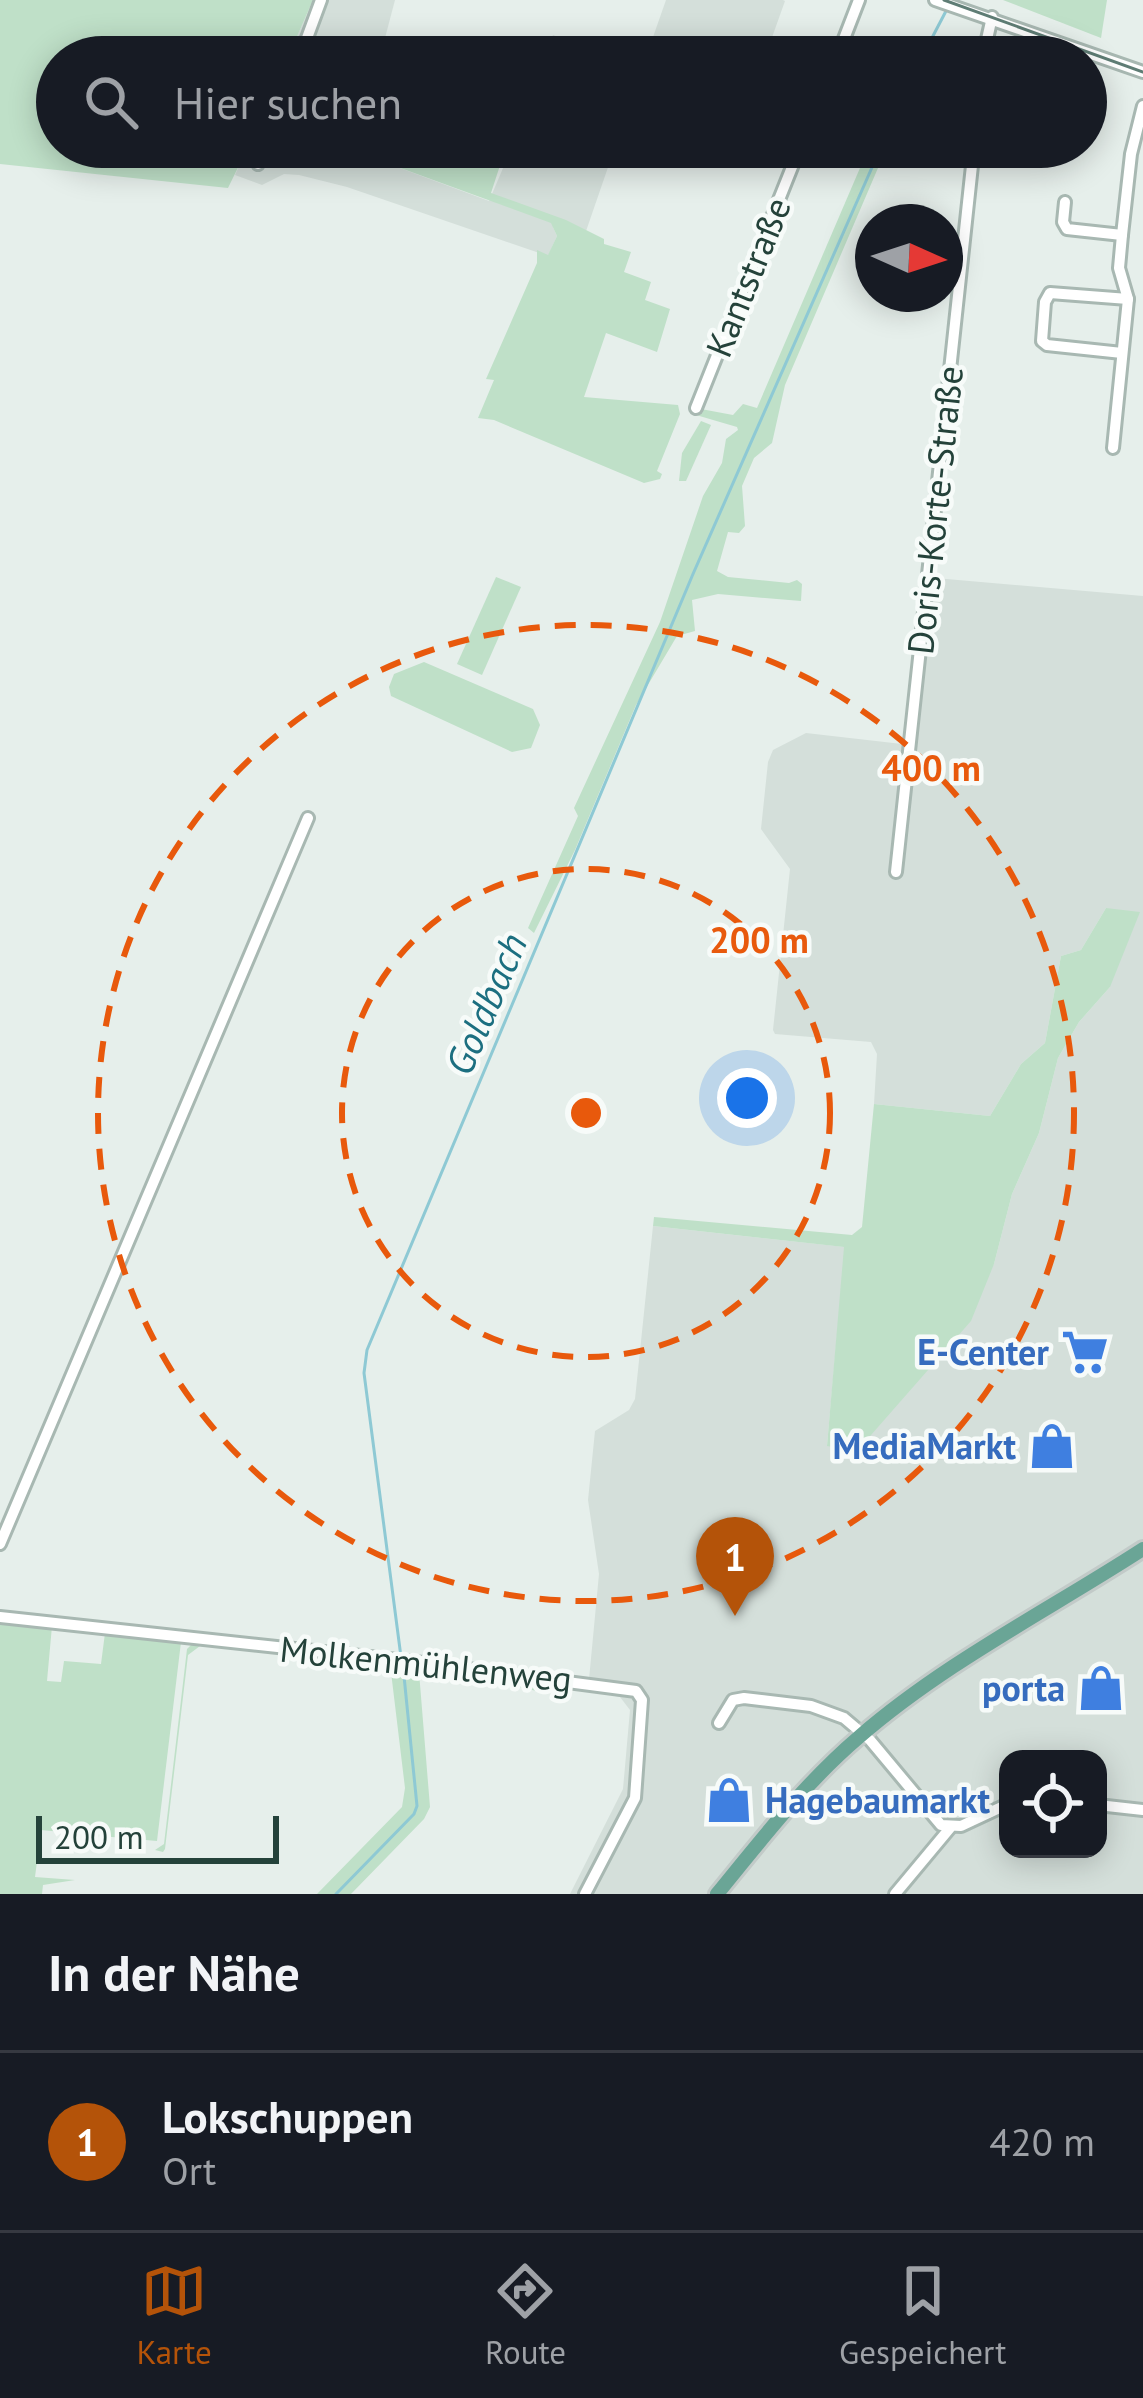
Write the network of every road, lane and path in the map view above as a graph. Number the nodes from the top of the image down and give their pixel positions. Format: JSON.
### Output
{"nodes":[{"id":1,"x":321,"y":0,"type":"edge"},
{"id":2,"x":860,"y":0,"type":"edge"},
{"id":3,"x":955,"y":3,"type":"edge"},
{"id":4,"x":992,"y":17,"type":"junction"},
{"id":5,"x":308,"y":36,"type":"edge"},
{"id":6,"x":845,"y":36,"type":"edge"},
{"id":7,"x":988,"y":36,"type":"edge"},
{"id":8,"x":1044,"y":36,"type":"edge"},
{"id":9,"x":1107,"y":59,"type":"edge"},
{"id":10,"x":1143,"y":72,"type":"edge"},
{"id":11,"x":1143,"y":106,"type":"edge"},
{"id":12,"x":792,"y":168,"type":"edge"},
{"id":13,"x":972,"y":168,"type":"edge"},
{"id":14,"x":1065,"y":202,"type":"dead end"},
{"id":15,"x":1122,"y":235,"type":"junction"},
{"id":16,"x":1128,"y":299,"type":"junction"},
{"id":17,"x":1122,"y":353,"type":"junction"},
{"id":18,"x":696,"y":408,"type":"dead end"},
{"id":19,"x":1113,"y":448,"type":"dead end"},
{"id":20,"x":308,"y":818,"type":"dead end"},
{"id":21,"x":896,"y":872,"type":"dead end"},
{"id":22,"x":0,"y":1544,"type":"edge"},
{"id":23,"x":1143,"y":1549,"type":"edge"},
{"id":24,"x":0,"y":1617,"type":"edge"},
{"id":25,"x":719,"y":1723,"type":"dead end"},
{"id":26,"x":862,"y":1734,"type":"junction"},
{"id":27,"x":1107,"y":1806,"type":"edge"},
{"id":28,"x":999,"y":1808,"type":"edge"},
{"id":29,"x":1143,"y":1810,"type":"edge"},
{"id":30,"x":950,"y":1828,"type":"junction"},
{"id":31,"x":585,"y":1894,"type":"edge"},
{"id":32,"x":717,"y":1894,"type":"edge"},
{"id":33,"x":896,"y":1894,"type":"edge"}],
"edges":[{"from":1,"to":5,"type":"street"},
{"from":2,"to":6,"type":"street"},
{"from":3,"to":4,"type":"street"},
{"from":4,"to":7,"type":"street"},
{"from":4,"to":8,"type":"street"},
{"from":9,"to":10,"type":"street"},
{"from":11,"to":15,"type":"street"},
{"from":12,"to":18,"type":"street","name":"Kantstraße"},
{"from":13,"to":21,"type":"street","name":"Doris-Korte-Straße"},
{"from":14,"to":15,"type":"street"},
{"from":15,"to":16,"type":"street"},
{"from":16,"to":17,"type":"street"},
{"from":16,"to":17,"type":"street"},
{"from":17,"to":19,"type":"street"},
{"from":20,"to":22,"type":"street"},
{"from":23,"to":26,"type":"main road"},
{"from":24,"to":31,"type":"street","name":"Molkenmühlenweg"},
{"from":25,"to":26,"type":"street"},
{"from":26,"to":30,"type":"street"},
{"from":26,"to":32,"type":"main road"},
{"from":27,"to":29,"type":"street"},
{"from":28,"to":30,"type":"street"},
{"from":30,"to":33,"type":"street"}]}
